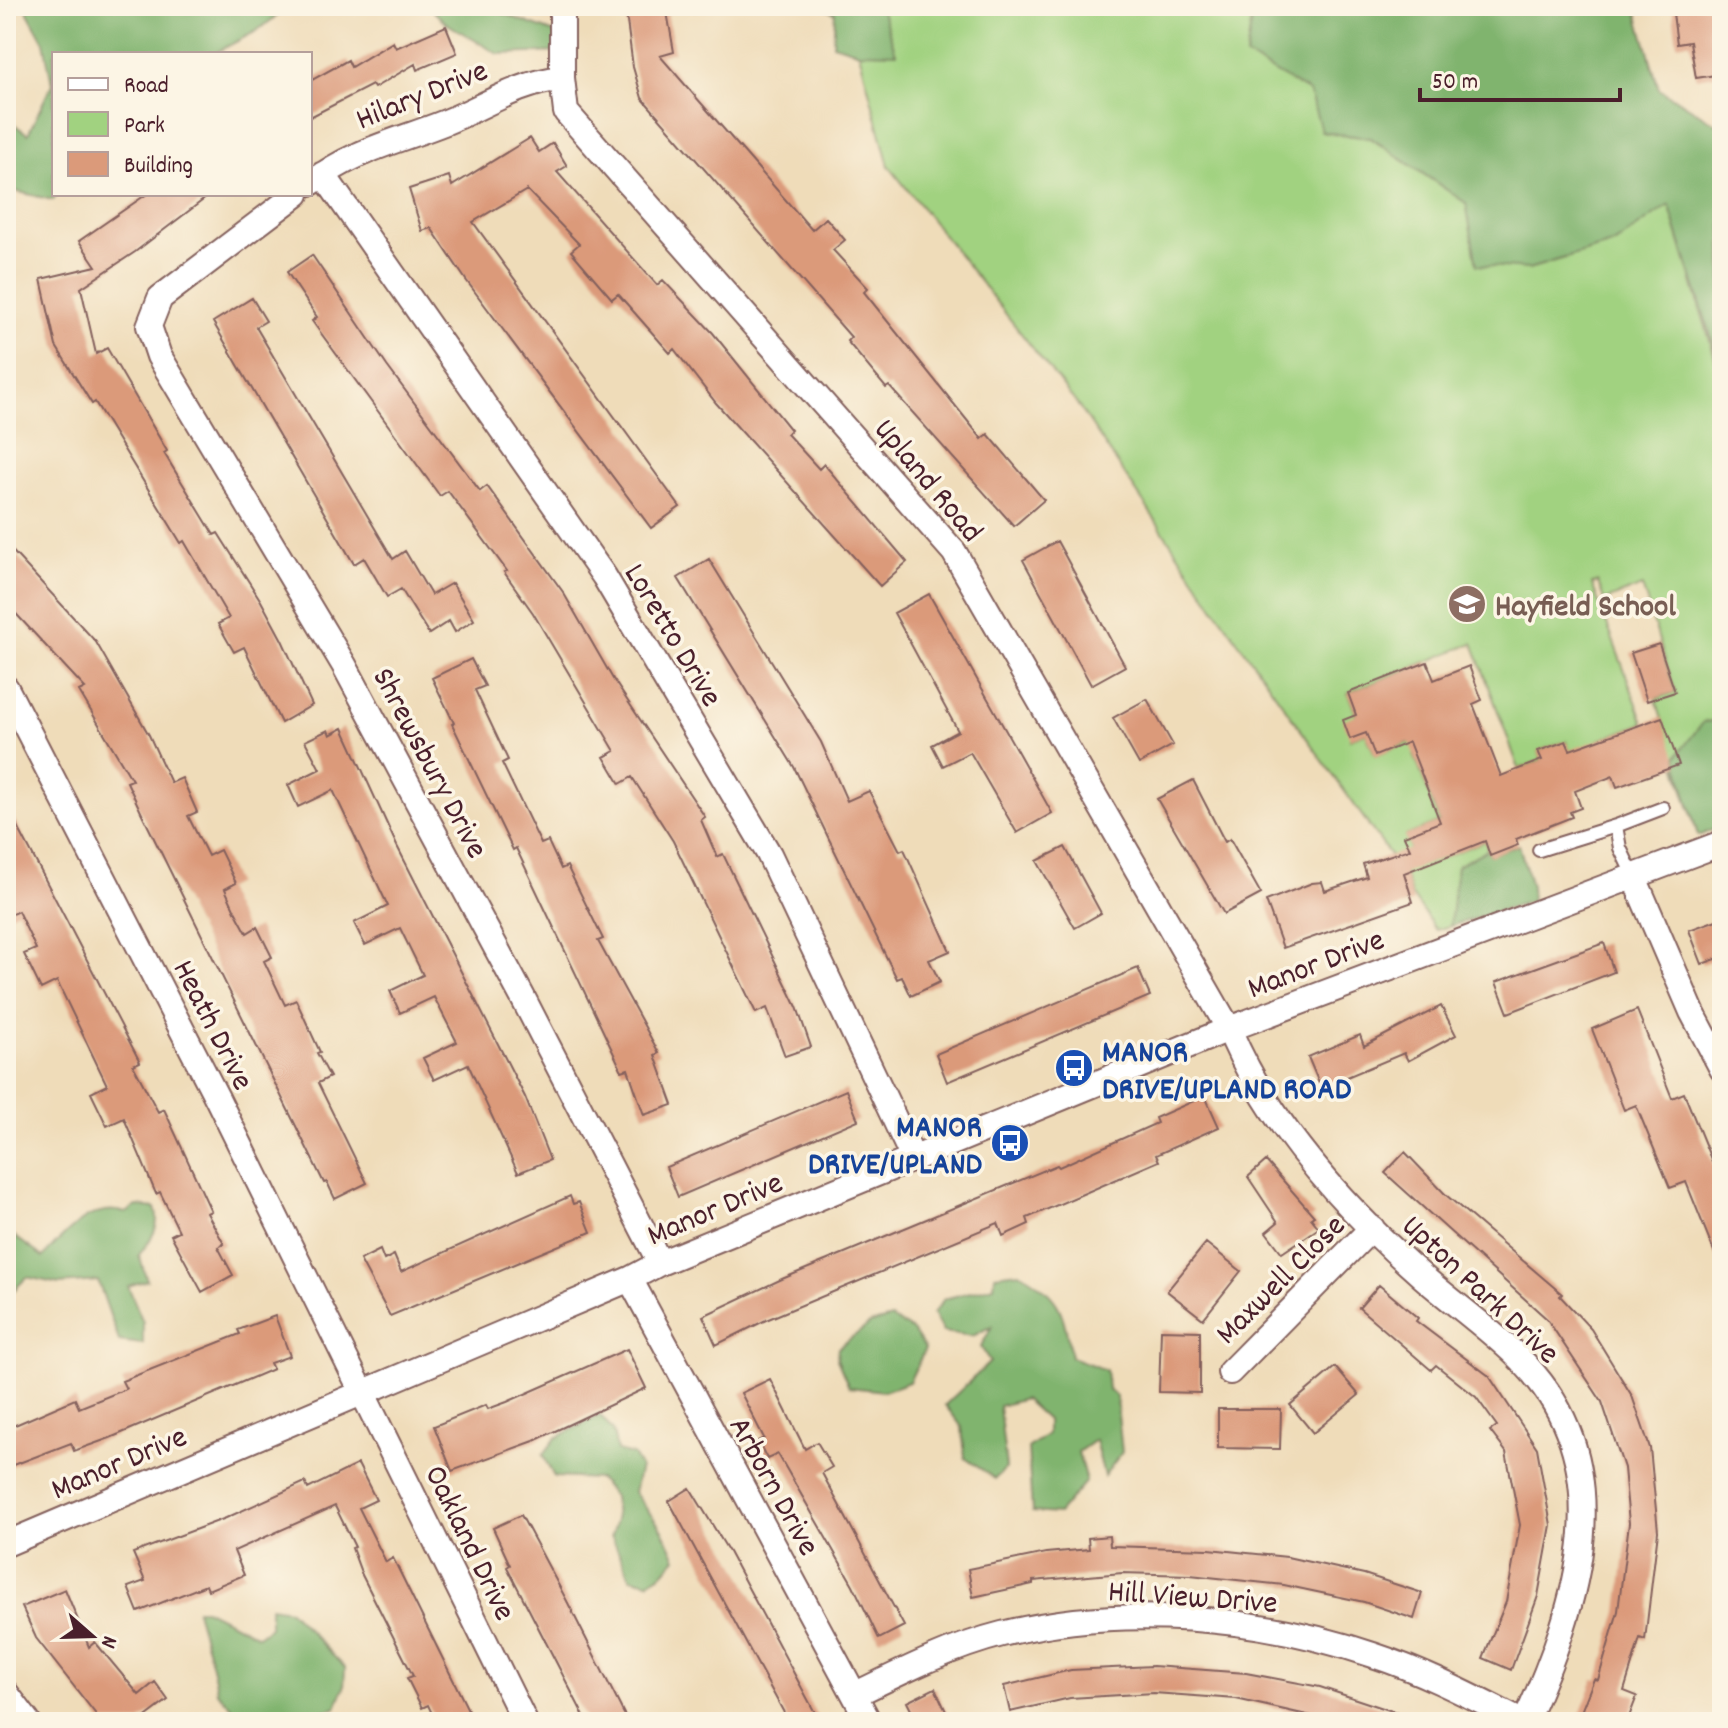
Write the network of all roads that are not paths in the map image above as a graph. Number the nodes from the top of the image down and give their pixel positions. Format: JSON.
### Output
{"nodes":[{"id":1,"x":562,"y":6,"type":"edge"},
{"id":2,"x":562,"y":78,"type":"junction"},
{"id":3,"x":317,"y":179,"type":"edge"},
{"id":4,"x":294,"y":196,"type":"edge"},
{"id":5,"x":6,"y":688,"type":"edge"},
{"id":6,"x":1663,"y":808,"type":"dead end"},
{"id":7,"x":1616,"y":826,"type":"junction"},
{"id":8,"x":1722,"y":843,"type":"edge"},
{"id":9,"x":1539,"y":850,"type":"dead end"},
{"id":10,"x":1633,"y":875,"type":"junction"},
{"id":11,"x":1229,"y":1029,"type":"junction"},
{"id":12,"x":1722,"y":1069,"type":"edge"},
{"id":13,"x":914,"y":1160,"type":"junction"},
{"id":14,"x":1372,"y":1228,"type":"junction"},
{"id":15,"x":660,"y":1263,"type":"junction"},
{"id":16,"x":630,"y":1279,"type":"junction"},
{"id":17,"x":1230,"y":1372,"type":"dead end"},
{"id":18,"x":361,"y":1391,"type":"junction"},
{"id":19,"x":6,"y":1544,"type":"edge"},
{"id":20,"x":6,"y":1693,"type":"edge"},
{"id":21,"x":856,"y":1694,"type":"junction"},
{"id":22,"x":28,"y":1722,"type":"edge"},
{"id":23,"x":525,"y":1722,"type":"edge"},
{"id":24,"x":869,"y":1722,"type":"edge"},
{"id":25,"x":1524,"y":1722,"type":"edge"}],
"edges":[{"from":1,"to":2,"type":"street","name":"Upland Road"},
{"from":2,"to":3,"type":"street","name":"Hilary Drive"},
{"from":2,"to":11,"type":"street","name":"Upland Road"},
{"from":3,"to":13,"type":"street","name":"Loretto Drive"},
{"from":4,"to":15,"type":"street","name":"Shrewsbury Drive"},
{"from":5,"to":18,"type":"street","name":"Heath Drive"},
{"from":6,"to":7,"type":"lane"},
{"from":7,"to":9,"type":"lane"},
{"from":7,"to":10,"type":"lane"},
{"from":8,"to":10,"type":"street","name":"Manor Drive"},
{"from":10,"to":11,"type":"street","name":"Manor Drive"},
{"from":10,"to":12,"type":"street"},
{"from":11,"to":13,"type":"street","name":"Manor Drive"},
{"from":11,"to":14,"type":"street","name":"Upton Park Drive"},
{"from":13,"to":15,"type":"street","name":"Manor Drive"},
{"from":14,"to":17,"type":"street","name":"Maxwell Close"},
{"from":14,"to":25,"type":"street","name":"Upton Park Drive"},
{"from":15,"to":16,"type":"street","name":"Manor Drive"},
{"from":16,"to":18,"type":"street","name":"Manor Drive"},
{"from":16,"to":21,"type":"street","name":"Arborn Drive"},
{"from":18,"to":19,"type":"street","name":"Manor Drive"},
{"from":18,"to":23,"type":"street","name":"Oakland Drive"},
{"from":20,"to":22,"type":"street"},
{"from":21,"to":24,"type":"street","name":"Arborn Drive"},
{"from":21,"to":25,"type":"street","name":"Hill View Drive"}]}
